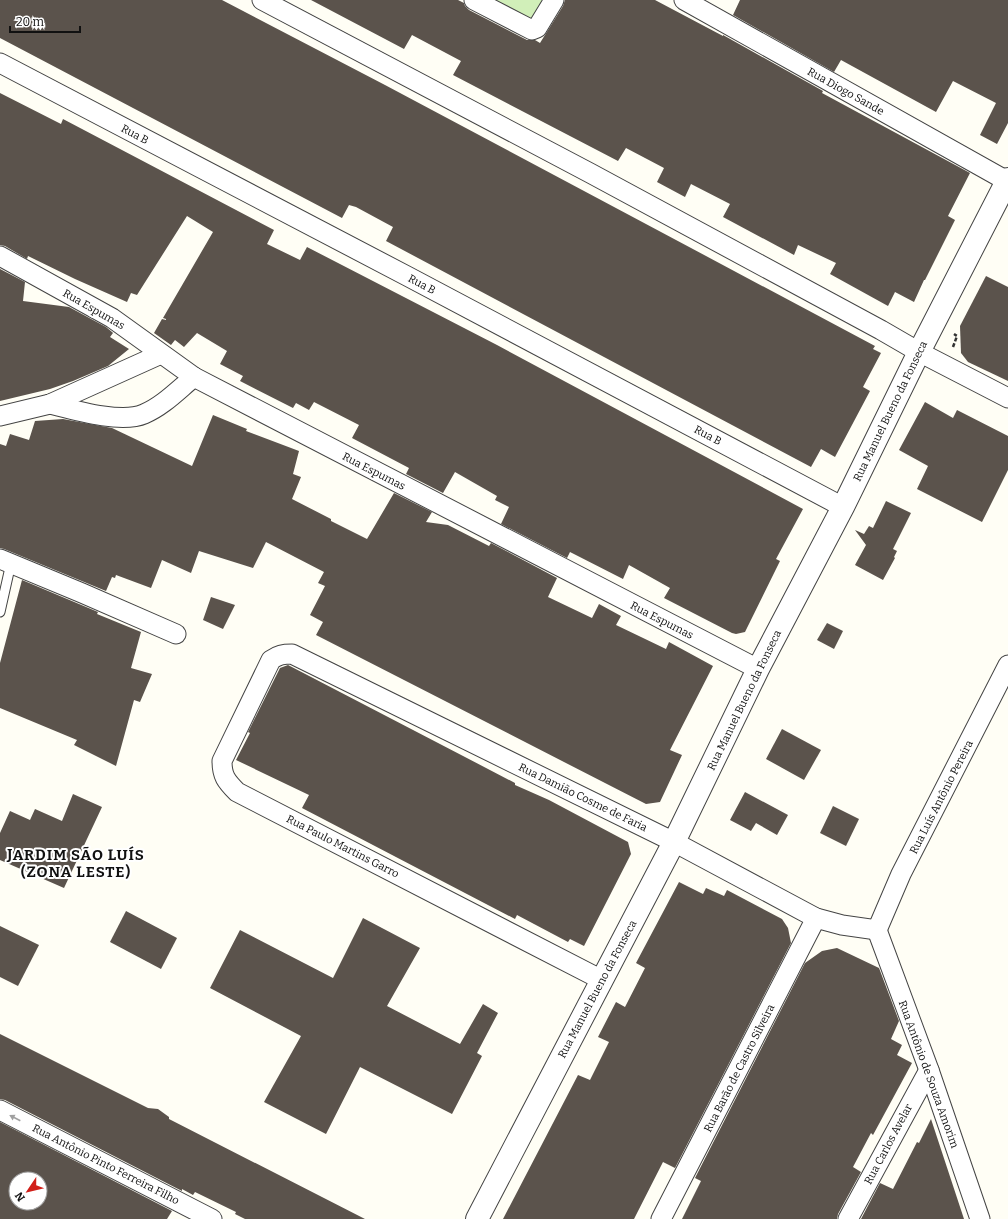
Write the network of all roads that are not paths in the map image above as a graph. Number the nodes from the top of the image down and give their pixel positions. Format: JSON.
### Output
{"nodes":[{"id":1,"x":262,"y":0,"type":"edge"},
{"id":2,"x":474,"y":0,"type":"edge"},
{"id":3,"x":554,"y":0,"type":"edge"},
{"id":4,"x":684,"y":0,"type":"edge"},
{"id":5,"x":0,"y":64,"type":"edge"},
{"id":6,"x":1008,"y":180,"type":"edge"},
{"id":7,"x":0,"y":256,"type":"edge"},
{"id":8,"x":919,"y":352,"type":"junction"},
{"id":9,"x":161,"y":354,"type":"junction"},
{"id":10,"x":194,"y":377,"type":"junction"},
{"id":11,"x":1008,"y":398,"type":"edge"},
{"id":12,"x":50,"y":404,"type":"junction"},
{"id":13,"x":0,"y":416,"type":"edge"},
{"id":14,"x":843,"y":507,"type":"junction"},
{"id":15,"x":5,"y":561,"type":"edge"},
{"id":16,"x":0,"y":612,"type":"edge"},
{"id":17,"x":176,"y":634,"type":"dead end"},
{"id":18,"x":292,"y":654,"type":"joint"},
{"id":19,"x":1008,"y":665,"type":"edge"},
{"id":20,"x":758,"y":669,"type":"junction"},
{"id":21,"x":674,"y":842,"type":"junction"},
{"id":22,"x":816,"y":918,"type":"junction"},
{"id":23,"x":877,"y":930,"type":"junction"},
{"id":24,"x":602,"y":980,"type":"junction"},
{"id":25,"x":929,"y":1070,"type":"junction"},
{"id":26,"x":0,"y":1110,"type":"edge"},
{"id":27,"x":212,"y":1219,"type":"edge"},
{"id":28,"x":476,"y":1219,"type":"edge"},
{"id":29,"x":661,"y":1219,"type":"edge"},
{"id":30,"x":848,"y":1219,"type":"edge"},
{"id":31,"x":980,"y":1219,"type":"edge"}],
"edges":[{"from":1,"to":8,"type":"street"},
{"from":2,"to":3,"type":"street"},
{"from":4,"to":6,"type":"street","name":"Rua Diogo Sande"},
{"from":5,"to":14,"type":"street","name":"Rua B"},
{"from":6,"to":8,"type":"street","name":"Rua Manuel Bueno da Fonseca"},
{"from":7,"to":9,"type":"street","name":"Rua Espumas"},
{"from":8,"to":11,"type":"street"},
{"from":8,"to":14,"type":"street","name":"Rua Manuel Bueno da Fonseca"},
{"from":9,"to":10,"type":"street","name":"Rua Espumas"},
{"from":9,"to":12,"type":"street"},
{"from":10,"to":12,"type":"street"},
{"from":10,"to":20,"type":"street","name":"Rua Espumas"},
{"from":12,"to":13,"type":"street"},
{"from":14,"to":20,"type":"street","name":"Rua Manuel Bueno da Fonseca"},
{"from":15,"to":16,"type":"lane"},
{"from":15,"to":17,"type":"street"},
{"from":18,"to":21,"type":"street","name":"Rua Damião Cosme de Faria"},
{"from":18,"to":24,"type":"street","name":"Rua Paulo Martins Garro"},
{"from":19,"to":23,"type":"street","name":"Rua Luís Antônio Pereira"},
{"from":20,"to":21,"type":"street","name":"Rua Manuel Bueno da Fonseca"},
{"from":21,"to":22,"type":"street","name":"Rua Damião Cosme de Faria"},
{"from":21,"to":24,"type":"street","name":"Rua Manuel Bueno da Fonseca"},
{"from":22,"to":23,"type":"street","name":"Rua Damião Cosme de Faria"},
{"from":22,"to":29,"type":"street","name":"Rua Barão de Castro Silveira"},
{"from":23,"to":25,"type":"street","name":"Rua Antônio de Souza Amorim"},
{"from":24,"to":28,"type":"street","name":"Rua Manuel Bueno da Fonseca"},
{"from":25,"to":30,"type":"street","name":"Rua Carlos Avelar"},
{"from":25,"to":31,"type":"street","name":"Rua Antônio de Souza Amorim"},
{"from":27,"to":26,"type":"street","name":"Rua Antônio Pinto Ferreira Filho","one_way":true}]}
